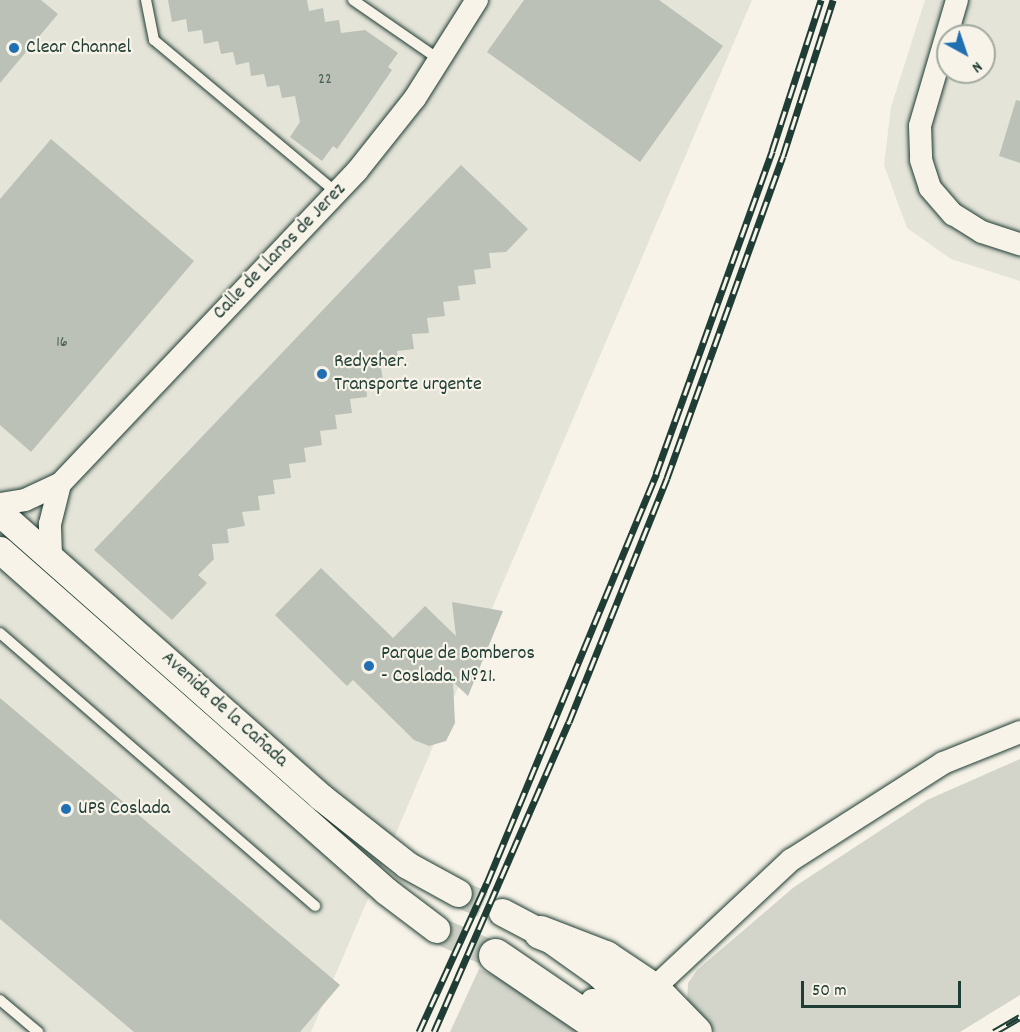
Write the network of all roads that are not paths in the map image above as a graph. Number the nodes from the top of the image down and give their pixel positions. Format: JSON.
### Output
{"nodes":[{"id":1,"x":146,"y":0,"type":"edge"},
{"id":2,"x":353,"y":0,"type":"edge"},
{"id":3,"x":477,"y":0,"type":"edge"},
{"id":4,"x":957,"y":0,"type":"edge"},
{"id":5,"x":441,"y":60,"type":"junction"},
{"id":6,"x":336,"y":192,"type":"junction"},
{"id":7,"x":1020,"y":244,"type":"edge"},
{"id":8,"x":60,"y":484,"type":"junction"},
{"id":9,"x":0,"y":504,"type":"edge"},
{"id":10,"x":0,"y":513,"type":"edge"},
{"id":11,"x":0,"y":550,"type":"edge"},
{"id":12,"x":51,"y":556,"type":"junction"},
{"id":13,"x":0,"y":633,"type":"edge"},
{"id":14,"x":1020,"y":732,"type":"edge"},
{"id":15,"x":458,"y":893,"type":"tunnel mouth"},
{"id":16,"x":315,"y":906,"type":"dead end"},
{"id":17,"x":502,"y":912,"type":"tunnel mouth"},
{"id":18,"x":436,"y":928,"type":"tunnel mouth"},
{"id":19,"x":540,"y":932,"type":"junction"},
{"id":20,"x":495,"y":956,"type":"joint"},
{"id":21,"x":653,"y":989,"type":"junction"},
{"id":22,"x":0,"y":1000,"type":"edge"},
{"id":23,"x":38,"y":1032,"type":"edge"},
{"id":24,"x":608,"y":1032,"type":"edge"},
{"id":25,"x":631,"y":1032,"type":"edge"},
{"id":26,"x":658,"y":1032,"type":"edge"},
{"id":27,"x":695,"y":1032,"type":"edge"}],
"edges":[{"from":1,"to":6,"type":"lane"},
{"from":2,"to":5,"type":"lane"},
{"from":3,"to":5,"type":"street","name":"Calle de Llanos de Jerez"},
{"from":4,"to":7,"type":"street"},
{"from":5,"to":6,"type":"street","name":"Calle de Llanos de Jerez"},
{"from":6,"to":8,"type":"street","name":"Calle de Llanos de Jerez"},
{"from":8,"to":9,"type":"street","name":"Calle de Llanos de Jerez"},
{"from":8,"to":12,"type":"street","name":"Calle de Llanos de Jerez"},
{"from":10,"to":12,"type":"street","name":"Avenida de la Cañada"},
{"from":11,"to":18,"type":"street","name":"Avenida de la Cañada"},
{"from":12,"to":15,"type":"street","name":"Avenida de la Cañada"},
{"from":13,"to":16,"type":"lane"},
{"from":14,"to":21,"type":"street"},
{"from":17,"to":19,"type":"street"},
{"from":19,"to":21,"type":"highway"},
{"from":19,"to":26,"type":"street"},
{"from":20,"to":24,"type":"highway"},
{"from":20,"to":25,"type":"street"},
{"from":21,"to":27,"type":"highway"},
{"from":22,"to":23,"type":"lane"}]}
